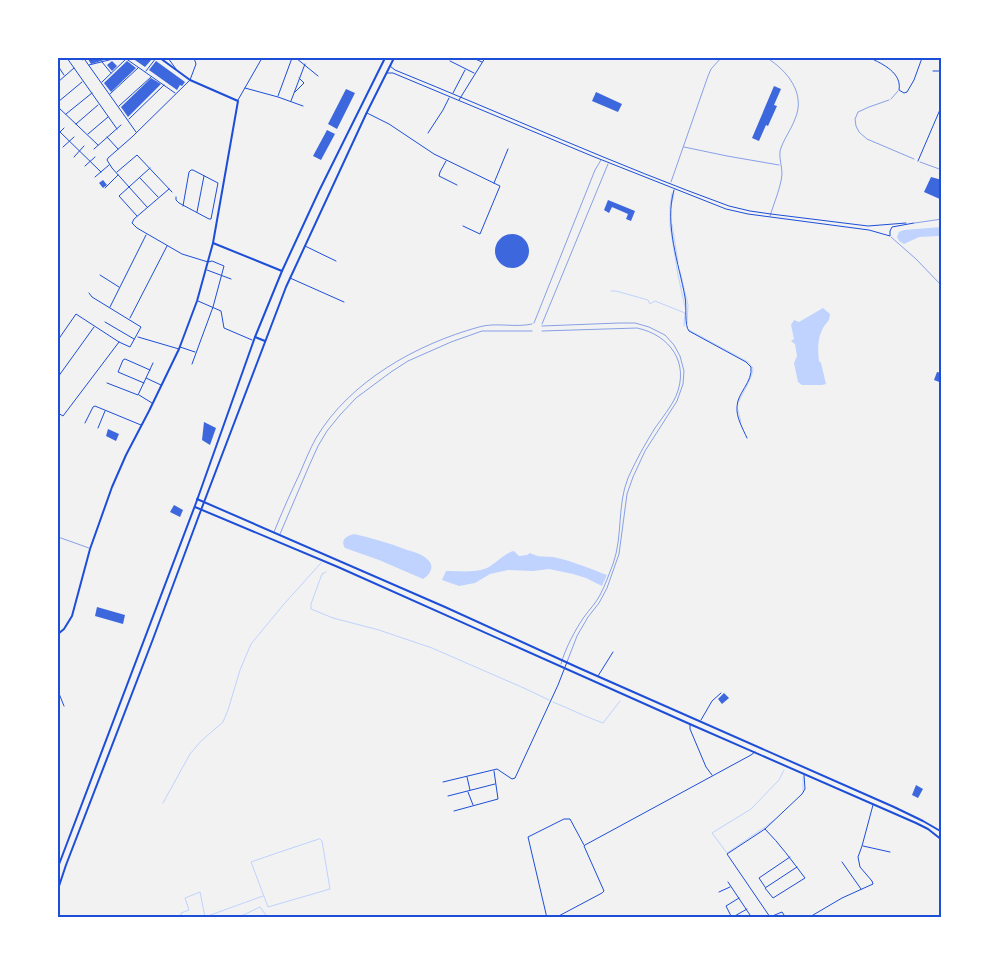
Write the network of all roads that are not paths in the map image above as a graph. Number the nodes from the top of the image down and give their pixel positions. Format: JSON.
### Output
{"nodes":[{"id":1,"x":66,"y":58,"type":"edge"},
{"id":2,"x":117,"y":58,"type":"edge"},
{"id":3,"x":126,"y":58,"type":"edge"},
{"id":4,"x":156,"y":58,"type":"edge"},
{"id":5,"x":160,"y":58,"type":"edge"},
{"id":6,"x":168,"y":58,"type":"edge"},
{"id":7,"x":194,"y":58,"type":"edge"},
{"id":8,"x":262,"y":58,"type":"edge"},
{"id":9,"x":292,"y":58,"type":"edge"},
{"id":10,"x":296,"y":58,"type":"edge"},
{"id":11,"x":386,"y":58,"type":"edge"},
{"id":12,"x":394,"y":58,"type":"edge"},
{"id":13,"x":473,"y":58,"type":"edge"},
{"id":14,"x":485,"y":58,"type":"edge"},
{"id":15,"x":721,"y":58,"type":"edge"},
{"id":16,"x":767,"y":58,"type":"edge"},
{"id":17,"x":870,"y":58,"type":"edge"},
{"id":18,"x":922,"y":58,"type":"edge"},
{"id":19,"x":85,"y":60,"type":"dead end"},
{"id":20,"x":450,"y":61,"type":"dead end"},
{"id":21,"x":102,"y":62,"type":"junction"},
{"id":22,"x":482,"y":62,"type":"junction"},
{"id":23,"x":305,"y":64,"type":"junction"},
{"id":24,"x":89,"y":65,"type":"junction"},
{"id":25,"x":58,"y":66,"type":"edge"},
{"id":26,"x":389,"y":66,"type":"junction"},
{"id":27,"x":139,"y":67,"type":"junction"},
{"id":28,"x":74,"y":68,"type":"junction"},
{"id":29,"x":176,"y":69,"type":"junction"},
{"id":30,"x":466,"y":69,"type":"junction"},
{"id":31,"x":146,"y":71,"type":"junction"},
{"id":32,"x":933,"y":71,"type":"dead end"},
{"id":33,"x":942,"y":71,"type":"edge"},
{"id":34,"x":111,"y":73,"type":"junction"},
{"id":35,"x":385,"y":74,"type":"junction"},
{"id":36,"x":475,"y":74,"type":"junction"},
{"id":37,"x":65,"y":76,"type":"junction"},
{"id":38,"x":152,"y":76,"type":"junction"},
{"id":39,"x":318,"y":76,"type":"dead end"},
{"id":40,"x":299,"y":78,"type":"junction"},
{"id":41,"x":190,"y":80,"type":"junction"},
{"id":42,"x":83,"y":81,"type":"junction"},
{"id":43,"x":58,"y":82,"type":"edge"},
{"id":44,"x":101,"y":82,"type":"junction"},
{"id":45,"x":164,"y":85,"type":"junction"},
{"id":46,"x":244,"y":88,"type":"junction"},
{"id":47,"x":899,"y":90,"type":"junction"},
{"id":48,"x":294,"y":92,"type":"junction"},
{"id":49,"x":92,"y":93,"type":"junction"},
{"id":50,"x":453,"y":93,"type":"junction"},
{"id":51,"x":109,"y":94,"type":"junction"},
{"id":52,"x":176,"y":94,"type":"junction"},
{"id":53,"x":461,"y":96,"type":"junction"},
{"id":54,"x":278,"y":97,"type":"junction"},
{"id":55,"x":450,"y":98,"type":"junction"},
{"id":56,"x":891,"y":99,"type":"road end"},
{"id":57,"x":238,"y":101,"type":"junction"},
{"id":58,"x":290,"y":101,"type":"junction"},
{"id":59,"x":458,"y":101,"type":"junction"},
{"id":60,"x":58,"y":102,"type":"edge"},
{"id":61,"x":99,"y":104,"type":"junction"},
{"id":62,"x":942,"y":105,"type":"edge"},
{"id":63,"x":118,"y":106,"type":"junction"},
{"id":64,"x":303,"y":106,"type":"dead end"},
{"id":65,"x":58,"y":107,"type":"edge"},
{"id":66,"x":367,"y":112,"type":"junction"},
{"id":67,"x":66,"y":115,"type":"junction"},
{"id":68,"x":109,"y":117,"type":"junction"},
{"id":69,"x":128,"y":120,"type":"junction"},
{"id":70,"x":76,"y":124,"type":"junction"},
{"id":71,"x":121,"y":125,"type":"dead end"},
{"id":72,"x":64,"y":128,"type":"dead end"},
{"id":73,"x":117,"y":129,"type":"junction"},
{"id":74,"x":58,"y":130,"type":"edge"},
{"id":75,"x":60,"y":132,"type":"junction"},
{"id":76,"x":137,"y":132,"type":"junction"},
{"id":77,"x":428,"y":133,"type":"dead end"},
{"id":78,"x":58,"y":134,"type":"edge"},
{"id":79,"x":87,"y":135,"type":"junction"},
{"id":80,"x":74,"y":137,"type":"dead end"},
{"id":81,"x":108,"y":137,"type":"junction"},
{"id":82,"x":70,"y":141,"type":"junction"},
{"id":83,"x":98,"y":145,"type":"junction"},
{"id":84,"x":84,"y":146,"type":"dead end"},
{"id":85,"x":63,"y":147,"type":"dead end"},
{"id":86,"x":684,"y":147,"type":"junction"},
{"id":87,"x":94,"y":149,"type":"dead end"},
{"id":88,"x":118,"y":149,"type":"junction"},
{"id":89,"x":508,"y":149,"type":"dead end"},
{"id":90,"x":80,"y":151,"type":"junction"},
{"id":91,"x":74,"y":157,"type":"dead end"},
{"id":92,"x":95,"y":157,"type":"dead end"},
{"id":93,"x":446,"y":160,"type":"junction"},
{"id":94,"x":602,"y":160,"type":"junction"},
{"id":95,"x":90,"y":161,"type":"junction"},
{"id":96,"x":918,"y":161,"type":"joint"},
{"id":97,"x":608,"y":162,"type":"junction"},
{"id":98,"x":109,"y":165,"type":"junction"},
{"id":99,"x":781,"y":165,"type":"junction"},
{"id":100,"x":86,"y":166,"type":"dead end"},
{"id":101,"x":150,"y":168,"type":"junction"},
{"id":102,"x":942,"y":170,"type":"edge"},
{"id":103,"x":101,"y":172,"type":"junction"},
{"id":104,"x":116,"y":173,"type":"junction"},
{"id":105,"x":118,"y":175,"type":"junction"},
{"id":106,"x":204,"y":176,"type":"junction"},
{"id":107,"x":95,"y":177,"type":"dead end"},
{"id":108,"x":139,"y":178,"type":"junction"},
{"id":109,"x":494,"y":183,"type":"junction"},
{"id":110,"x":670,"y":184,"type":"junction"},
{"id":111,"x":457,"y":185,"type":"dead end"},
{"id":112,"x":129,"y":187,"type":"junction"},
{"id":113,"x":105,"y":188,"type":"dead end"},
{"id":114,"x":169,"y":189,"type":"junction"},
{"id":115,"x":674,"y":189,"type":"junction"},
{"id":116,"x":172,"y":192,"type":"dead end"},
{"id":117,"x":176,"y":197,"type":"dead end"},
{"id":118,"x":158,"y":198,"type":"junction"},
{"id":119,"x":216,"y":199,"type":"junction"},
{"id":120,"x":221,"y":200,"type":"junction"},
{"id":121,"x":183,"y":206,"type":"junction"},
{"id":122,"x":148,"y":208,"type":"junction"},
{"id":123,"x":197,"y":213,"type":"junction"},
{"id":124,"x":771,"y":214,"type":"junction"},
{"id":125,"x":137,"y":216,"type":"junction"},
{"id":126,"x":770,"y":218,"type":"junction"},
{"id":127,"x":942,"y":219,"type":"edge"},
{"id":128,"x":914,"y":223,"type":"junction"},
{"id":129,"x":463,"y":226,"type":"dead end"},
{"id":130,"x":147,"y":233,"type":"junction"},
{"id":131,"x":890,"y":236,"type":"junction"},
{"id":132,"x":213,"y":243,"type":"junction"},
{"id":133,"x":167,"y":245,"type":"junction"},
{"id":134,"x":304,"y":246,"type":"junction"},
{"id":135,"x":336,"y":261,"type":"dead end"},
{"id":136,"x":208,"y":262,"type":"junction"},
{"id":137,"x":206,"y":270,"type":"junction"},
{"id":138,"x":282,"y":271,"type":"junction"},
{"id":139,"x":100,"y":275,"type":"dead end"},
{"id":140,"x":222,"y":275,"type":"junction"},
{"id":141,"x":290,"y":278,"type":"junction"},
{"id":142,"x":231,"y":279,"type":"dead end"},
{"id":143,"x":942,"y":286,"type":"edge"},
{"id":144,"x":120,"y":287,"type":"junction"},
{"id":145,"x":88,"y":293,"type":"dead end"},
{"id":146,"x":198,"y":301,"type":"junction"},
{"id":147,"x":344,"y":302,"type":"dead end"},
{"id":148,"x":213,"y":307,"type":"junction"},
{"id":149,"x":110,"y":308,"type":"junction"},
{"id":150,"x":129,"y":319,"type":"junction"},
{"id":151,"x":105,"y":322,"type":"dead end"},
{"id":152,"x":94,"y":326,"type":"junction"},
{"id":153,"x":532,"y":331,"type":"dead end"},
{"id":154,"x":542,"y":331,"type":"dead end"},
{"id":155,"x":137,"y":336,"type":"junction"},
{"id":156,"x":256,"y":337,"type":"junction"},
{"id":157,"x":135,"y":339,"type":"junction"},
{"id":158,"x":58,"y":340,"type":"edge"},
{"id":159,"x":254,"y":341,"type":"junction"},
{"id":160,"x":265,"y":341,"type":"junction"},
{"id":161,"x":119,"y":342,"type":"junction"},
{"id":162,"x":179,"y":348,"type":"junction"},
{"id":163,"x":195,"y":352,"type":"junction"},
{"id":164,"x":153,"y":363,"type":"dead end"},
{"id":165,"x":192,"y":364,"type":"dead end"},
{"id":166,"x":150,"y":370,"type":"junction"},
{"id":167,"x":58,"y":377,"type":"edge"},
{"id":168,"x":146,"y":378,"type":"junction"},
{"id":169,"x":107,"y":383,"type":"dead end"},
{"id":170,"x":144,"y":383,"type":"junction"},
{"id":171,"x":161,"y":385,"type":"junction"},
{"id":172,"x":138,"y":395,"type":"junction"},
{"id":173,"x":153,"y":403,"type":"junction"},
{"id":174,"x":105,"y":411,"type":"junction"},
{"id":175,"x":58,"y":414,"type":"edge"},
{"id":176,"x":85,"y":424,"type":"dead end"},
{"id":177,"x":142,"y":425,"type":"junction"},
{"id":178,"x":98,"y":428,"type":"dead end"},
{"id":179,"x":747,"y":438,"type":"dead end"},
{"id":180,"x":197,"y":500,"type":"junction"},
{"id":181,"x":204,"y":503,"type":"junction"},
{"id":182,"x":194,"y":507,"type":"junction"},
{"id":183,"x":201,"y":510,"type":"junction"},
{"id":184,"x":273,"y":533,"type":"junction"},
{"id":185,"x":58,"y":536,"type":"edge"},
{"id":186,"x":280,"y":536,"type":"junction"},
{"id":187,"x":182,"y":540,"type":"junction"},
{"id":188,"x":189,"y":542,"type":"junction"},
{"id":189,"x":90,"y":549,"type":"junction"},
{"id":190,"x":58,"y":634,"type":"edge"},
{"id":191,"x":613,"y":652,"type":"dead end"},
{"id":192,"x":562,"y":660,"type":"junction"},
{"id":193,"x":567,"y":662,"type":"junction"},
{"id":194,"x":560,"y":666,"type":"junction"},
{"id":195,"x":565,"y":668,"type":"junction"},
{"id":196,"x":598,"y":676,"type":"junction"},
{"id":197,"x":58,"y":691,"type":"edge"},
{"id":198,"x":721,"y":693,"type":"dead end"},
{"id":199,"x":58,"y":699,"type":"edge"},
{"id":200,"x":61,"y":700,"type":"junction"},
{"id":201,"x":64,"y":706,"type":"dead end"},
{"id":202,"x":700,"y":721,"type":"junction"},
{"id":203,"x":690,"y":724,"type":"junction"},
{"id":204,"x":755,"y":752,"type":"junction"},
{"id":205,"x":494,"y":770,"type":"junction"},
{"id":206,"x":804,"y":774,"type":"junction"},
{"id":207,"x":467,"y":776,"type":"junction"},
{"id":208,"x":713,"y":776,"type":"junction"},
{"id":209,"x":443,"y":782,"type":"dead end"},
{"id":210,"x":496,"y":784,"type":"junction"},
{"id":211,"x":469,"y":791,"type":"junction"},
{"id":212,"x":448,"y":796,"type":"dead end"},
{"id":213,"x":874,"y":804,"type":"junction"},
{"id":214,"x":473,"y":806,"type":"junction"},
{"id":215,"x":454,"y":811,"type":"dead end"},
{"id":216,"x":765,"y":829,"type":"junction"},
{"id":217,"x":942,"y":832,"type":"edge"},
{"id":218,"x":942,"y":840,"type":"edge"},
{"id":219,"x":584,"y":846,"type":"junction"},
{"id":220,"x":862,"y":846,"type":"junction"},
{"id":221,"x":890,"y":852,"type":"dead end"},
{"id":222,"x":790,"y":857,"type":"junction"},
{"id":223,"x":842,"y":862,"type":"dead end"},
{"id":224,"x":58,"y":867,"type":"edge"},
{"id":225,"x":797,"y":867,"type":"junction"},
{"id":226,"x":728,"y":882,"type":"dead end"},
{"id":227,"x":731,"y":886,"type":"junction"},
{"id":228,"x":765,"y":888,"type":"junction"},
{"id":229,"x":862,"y":889,"type":"junction"},
{"id":230,"x":58,"y":890,"type":"edge"},
{"id":231,"x":720,"y":892,"type":"dead end"},
{"id":232,"x":739,"y":898,"type":"junction"},
{"id":233,"x":747,"y":910,"type":"junction"},
{"id":234,"x":769,"y":917,"type":"edge"},
{"id":235,"x":547,"y":918,"type":"edge"},
{"id":236,"x":555,"y":918,"type":"edge"},
{"id":237,"x":752,"y":918,"type":"edge"},
{"id":238,"x":786,"y":918,"type":"edge"},
{"id":239,"x":808,"y":918,"type":"edge"}],
"edges":[{"from":1,"to":28,"type":"street"},
{"from":2,"to":21,"type":"street"},
{"from":3,"to":27,"type":"street"},
{"from":3,"to":34,"type":"street"},
{"from":4,"to":31,"type":"street"},
{"from":5,"to":29,"type":"main road"},
{"from":6,"to":29,"type":"street"},
{"from":7,"to":41,"type":"street"},
{"from":8,"to":46,"type":"street"},
{"from":9,"to":54,"type":"street"},
{"from":10,"to":23,"type":"street"},
{"from":11,"to":138,"type":"main road"},
{"from":12,"to":26,"type":"main road"},
{"from":13,"to":22,"type":"street"},
{"from":14,"to":22,"type":"street"},
{"from":15,"to":86,"type":"lane"},
{"from":16,"to":99,"type":"lane"},
{"from":17,"to":47,"type":"street"},
{"from":18,"to":47,"type":"street"},
{"from":19,"to":24,"type":"street"},
{"from":20,"to":30,"type":"street"},
{"from":21,"to":24,"type":"street"},
{"from":21,"to":34,"type":"street"},
{"from":22,"to":36,"type":"street"},
{"from":23,"to":39,"type":"street"},
{"from":23,"to":40,"type":"street"},
{"from":24,"to":44,"type":"street"},
{"from":25,"to":37,"type":"street"},
{"from":26,"to":35,"type":"main road"},
{"from":26,"to":50,"type":"street"},
{"from":27,"to":31,"type":"street"},
{"from":27,"to":51,"type":"street"},
{"from":28,"to":37,"type":"street"},
{"from":28,"to":42,"type":"street"},
{"from":29,"to":41,"type":"main road"},
{"from":30,"to":36,"type":"street"},
{"from":30,"to":50,"type":"street"},
{"from":31,"to":38,"type":"street"},
{"from":32,"to":33,"type":"street"},
{"from":34,"to":44,"type":"street"},
{"from":35,"to":55,"type":"street"},
{"from":35,"to":66,"type":"main road"},
{"from":36,"to":53,"type":"street"},
{"from":37,"to":43,"type":"street"},
{"from":38,"to":45,"type":"street"},
{"from":38,"to":63,"type":"street"},
{"from":40,"to":48,"type":"street"},
{"from":40,"to":48,"type":"street"},
{"from":41,"to":52,"type":"street"},
{"from":41,"to":57,"type":"main road"},
{"from":42,"to":49,"type":"street"},
{"from":42,"to":60,"type":"street"},
{"from":44,"to":51,"type":"street"},
{"from":45,"to":52,"type":"street"},
{"from":45,"to":69,"type":"street"},
{"from":46,"to":54,"type":"street"},
{"from":46,"to":57,"type":"street"},
{"from":47,"to":56,"type":"lane"},
{"from":48,"to":58,"type":"street"},
{"from":49,"to":61,"type":"street"},
{"from":49,"to":67,"type":"street"},
{"from":50,"to":53,"type":"street"},
{"from":51,"to":63,"type":"street"},
{"from":52,"to":76,"type":"street"},
{"from":53,"to":59,"type":"street"},
{"from":53,"to":110,"type":"street"},
{"from":54,"to":58,"type":"street"},
{"from":55,"to":59,"type":"street"},
{"from":55,"to":77,"type":"street"},
{"from":57,"to":120,"type":"main road"},
{"from":58,"to":64,"type":"street"},
{"from":59,"to":94,"type":"street"},
{"from":61,"to":68,"type":"street"},
{"from":61,"to":70,"type":"street"},
{"from":62,"to":96,"type":"street"},
{"from":63,"to":69,"type":"street"},
{"from":65,"to":67,"type":"street"},
{"from":66,"to":93,"type":"street"},
{"from":66,"to":134,"type":"main road"},
{"from":67,"to":70,"type":"street"},
{"from":68,"to":73,"type":"street"},
{"from":68,"to":79,"type":"street"},
{"from":69,"to":76,"type":"street"},
{"from":70,"to":79,"type":"street"},
{"from":71,"to":73,"type":"street"},
{"from":72,"to":75,"type":"street"},
{"from":73,"to":81,"type":"street"},
{"from":74,"to":75,"type":"street"},
{"from":75,"to":78,"type":"street"},
{"from":75,"to":82,"type":"street"},
{"from":76,"to":88,"type":"street"},
{"from":79,"to":83,"type":"street"},
{"from":80,"to":82,"type":"street"},
{"from":81,"to":83,"type":"street"},
{"from":81,"to":88,"type":"street"},
{"from":82,"to":85,"type":"street"},
{"from":82,"to":90,"type":"street"},
{"from":83,"to":87,"type":"street"},
{"from":84,"to":90,"type":"street"},
{"from":86,"to":99,"type":"lane"},
{"from":86,"to":110,"type":"lane"},
{"from":88,"to":98,"type":"street"},
{"from":89,"to":109,"type":"street"},
{"from":90,"to":91,"type":"street"},
{"from":90,"to":95,"type":"street"},
{"from":92,"to":95,"type":"street"},
{"from":93,"to":109,"type":"street"},
{"from":93,"to":111,"type":"street"},
{"from":94,"to":97,"type":"street"},
{"from":94,"to":184,"type":"lane"},
{"from":95,"to":100,"type":"street"},
{"from":95,"to":103,"type":"street"},
{"from":96,"to":102,"type":"lane"},
{"from":97,"to":115,"type":"street"},
{"from":97,"to":193,"type":"lane"},
{"from":98,"to":103,"type":"street"},
{"from":98,"to":104,"type":"street"},
{"from":99,"to":124,"type":"lane"},
{"from":101,"to":104,"type":"street"},
{"from":101,"to":108,"type":"street"},
{"from":101,"to":114,"type":"street"},
{"from":103,"to":107,"type":"street"},
{"from":104,"to":105,"type":"street"},
{"from":105,"to":112,"type":"street"},
{"from":105,"to":113,"type":"street"},
{"from":106,"to":119,"type":"street"},
{"from":106,"to":121,"type":"street"},
{"from":106,"to":123,"type":"street"},
{"from":108,"to":112,"type":"street"},
{"from":108,"to":118,"type":"street"},
{"from":109,"to":129,"type":"street"},
{"from":110,"to":124,"type":"street"},
{"from":112,"to":122,"type":"street"},
{"from":112,"to":125,"type":"street"},
{"from":114,"to":116,"type":"street"},
{"from":114,"to":118,"type":"street"},
{"from":115,"to":126,"type":"street"},
{"from":115,"to":179,"type":"street"},
{"from":117,"to":121,"type":"street"},
{"from":118,"to":122,"type":"street"},
{"from":119,"to":120,"type":"street"},
{"from":119,"to":123,"type":"street"},
{"from":120,"to":132,"type":"main road"},
{"from":121,"to":123,"type":"street"},
{"from":122,"to":125,"type":"street"},
{"from":124,"to":126,"type":"lane"},
{"from":124,"to":128,"type":"street"},
{"from":125,"to":130,"type":"street"},
{"from":126,"to":131,"type":"street"},
{"from":127,"to":128,"type":"lane"},
{"from":128,"to":131,"type":"street"},
{"from":130,"to":133,"type":"street"},
{"from":130,"to":144,"type":"street"},
{"from":131,"to":143,"type":"lane"},
{"from":132,"to":136,"type":"main road"},
{"from":132,"to":138,"type":"main road"},
{"from":133,"to":136,"type":"street"},
{"from":133,"to":150,"type":"street"},
{"from":134,"to":135,"type":"street"},
{"from":134,"to":141,"type":"main road"},
{"from":136,"to":137,"type":"main road"},
{"from":136,"to":140,"type":"street"},
{"from":137,"to":140,"type":"street"},
{"from":137,"to":146,"type":"main road"},
{"from":138,"to":156,"type":"main road"},
{"from":139,"to":144,"type":"street"},
{"from":140,"to":142,"type":"street"},
{"from":140,"to":148,"type":"street"},
{"from":141,"to":147,"type":"street"},
{"from":141,"to":160,"type":"main road"},
{"from":144,"to":149,"type":"street"},
{"from":145,"to":149,"type":"street"},
{"from":146,"to":148,"type":"street"},
{"from":146,"to":162,"type":"main road"},
{"from":148,"to":159,"type":"street"},
{"from":148,"to":163,"type":"street"},
{"from":149,"to":150,"type":"street"},
{"from":150,"to":155,"type":"street"},
{"from":151,"to":157,"type":"street"},
{"from":152,"to":158,"type":"street"},
{"from":152,"to":161,"type":"street"},
{"from":152,"to":167,"type":"street"},
{"from":153,"to":186,"type":"lane"},
{"from":154,"to":192,"type":"lane"},
{"from":155,"to":157,"type":"street"},
{"from":155,"to":162,"type":"street"},
{"from":156,"to":159,"type":"main road"},
{"from":156,"to":160,"type":"main road"},
{"from":157,"to":161,"type":"street"},
{"from":159,"to":180,"type":"main road"},
{"from":160,"to":181,"type":"main road"},
{"from":161,"to":175,"type":"street"},
{"from":162,"to":163,"type":"street"},
{"from":162,"to":171,"type":"main road"},
{"from":163,"to":165,"type":"street"},
{"from":164,"to":166,"type":"street"},
{"from":166,"to":168,"type":"street"},
{"from":166,"to":170,"type":"street"},
{"from":168,"to":170,"type":"street"},
{"from":168,"to":171,"type":"street"},
{"from":169,"to":172,"type":"street"},
{"from":170,"to":172,"type":"street"},
{"from":171,"to":173,"type":"main road"},
{"from":172,"to":173,"type":"street"},
{"from":173,"to":177,"type":"main road"},
{"from":174,"to":176,"type":"street"},
{"from":174,"to":177,"type":"street"},
{"from":174,"to":178,"type":"street"},
{"from":177,"to":189,"type":"main road"},
{"from":180,"to":181,"type":"main road"},
{"from":180,"to":182,"type":"main road"},
{"from":181,"to":183,"type":"main road"},
{"from":181,"to":184,"type":"main road"},
{"from":182,"to":183,"type":"main road"},
{"from":182,"to":187,"type":"main road"},
{"from":183,"to":188,"type":"main road"},
{"from":183,"to":194,"type":"main road"},
{"from":184,"to":186,"type":"main road"},
{"from":185,"to":189,"type":"lane"},
{"from":186,"to":192,"type":"main road"},
{"from":187,"to":188,"type":"main road"},
{"from":187,"to":224,"type":"main road"},
{"from":188,"to":230,"type":"main road"},
{"from":189,"to":190,"type":"main road"},
{"from":191,"to":196,"type":"street"},
{"from":192,"to":193,"type":"main road"},
{"from":192,"to":194,"type":"lane"},
{"from":193,"to":195,"type":"street"},
{"from":193,"to":196,"type":"main road"},
{"from":194,"to":195,"type":"main road"},
{"from":195,"to":203,"type":"main road"},
{"from":195,"to":205,"type":"street"},
{"from":196,"to":202,"type":"main road"},
{"from":197,"to":200,"type":"street"},
{"from":198,"to":202,"type":"street"},
{"from":199,"to":200,"type":"street"},
{"from":200,"to":201,"type":"street"},
{"from":202,"to":217,"type":"main road"},
{"from":203,"to":204,"type":"main road"},
{"from":203,"to":208,"type":"street"},
{"from":204,"to":206,"type":"main road"},
{"from":204,"to":208,"type":"street"},
{"from":205,"to":207,"type":"street"},
{"from":205,"to":210,"type":"street"},
{"from":206,"to":213,"type":"main road"},
{"from":206,"to":216,"type":"street"},
{"from":207,"to":209,"type":"street"},
{"from":207,"to":211,"type":"street"},
{"from":208,"to":219,"type":"street"},
{"from":210,"to":211,"type":"street"},
{"from":210,"to":214,"type":"street"},
{"from":211,"to":212,"type":"street"},
{"from":211,"to":214,"type":"street"},
{"from":213,"to":218,"type":"main road"},
{"from":213,"to":220,"type":"street"},
{"from":214,"to":215,"type":"street"},
{"from":216,"to":222,"type":"street"},
{"from":216,"to":234,"type":"street"},
{"from":219,"to":235,"type":"street"},
{"from":219,"to":236,"type":"street"},
{"from":220,"to":221,"type":"street"},
{"from":220,"to":229,"type":"street"},
{"from":222,"to":225,"type":"street"},
{"from":222,"to":228,"type":"street"},
{"from":223,"to":229,"type":"street"},
{"from":225,"to":228,"type":"street"},
{"from":225,"to":228,"type":"street"},
{"from":226,"to":227,"type":"street"},
{"from":227,"to":231,"type":"street"},
{"from":227,"to":232,"type":"street"},
{"from":229,"to":239,"type":"street"},
{"from":232,"to":233,"type":"street"},
{"from":232,"to":233,"type":"street"},
{"from":233,"to":237,"type":"street"},
{"from":234,"to":238,"type":"street"}]}
